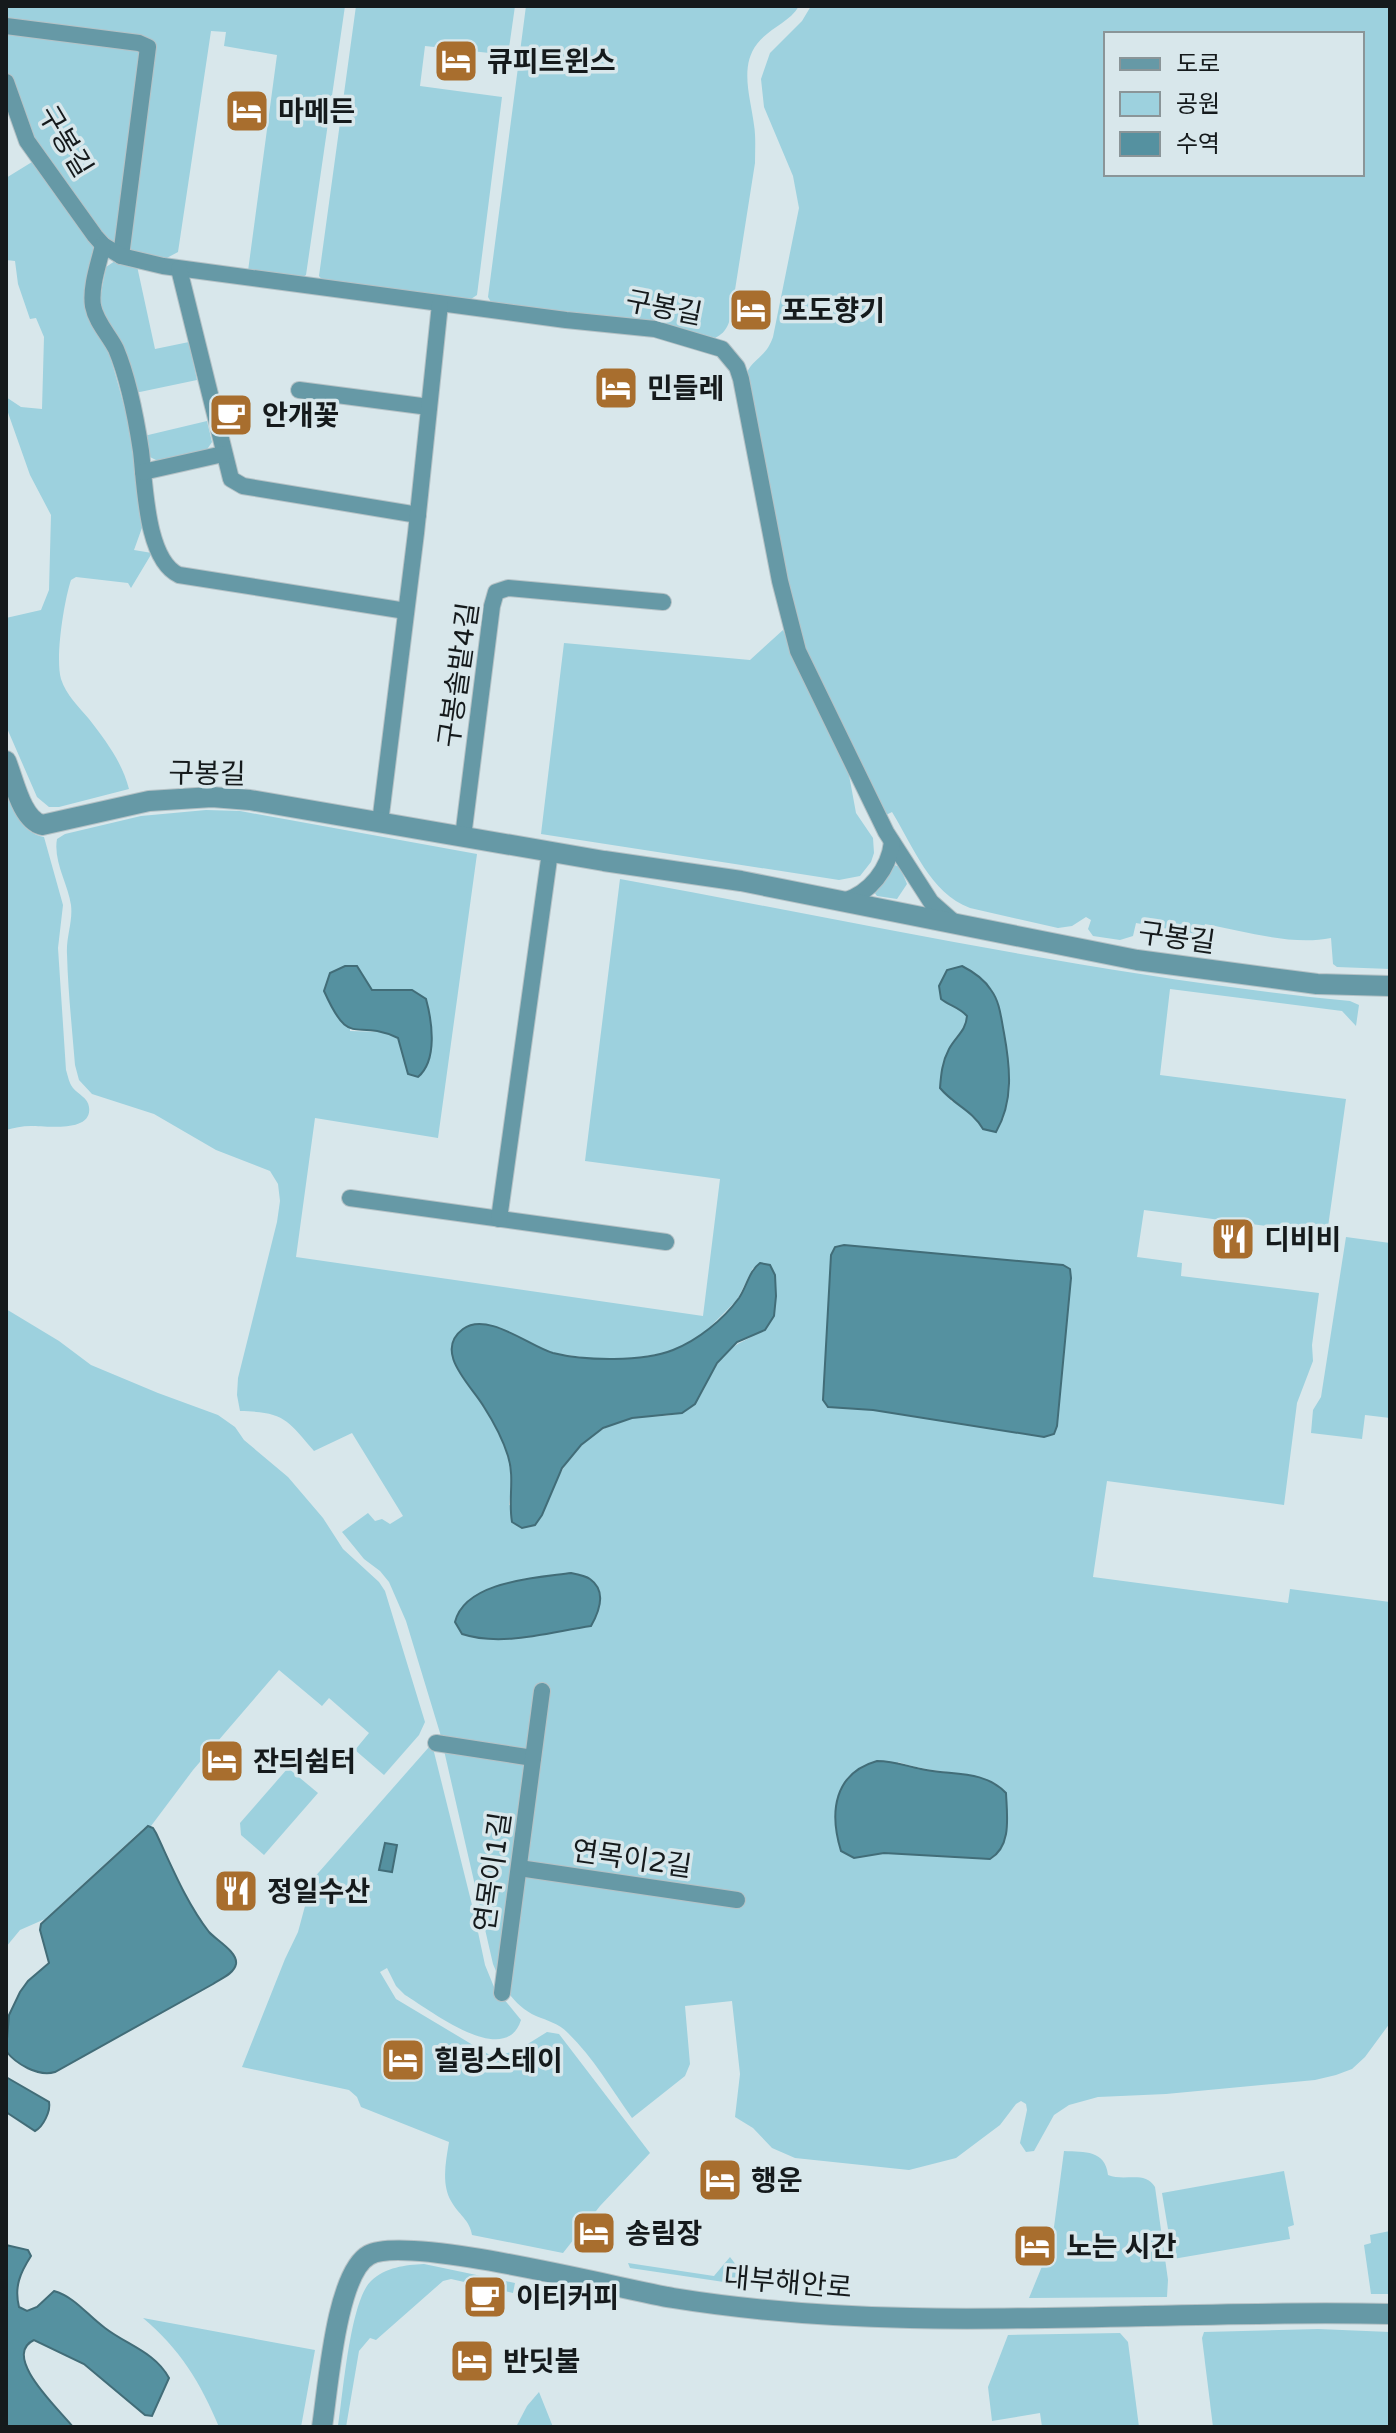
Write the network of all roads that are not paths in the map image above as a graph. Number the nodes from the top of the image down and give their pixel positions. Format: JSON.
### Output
{"nodes":[{"id":1,"x":6,"y":26,"type":"edge"},
{"id":2,"x":6,"y":82,"type":"edge"},
{"id":3,"x":103,"y":245,"type":"junction"},
{"id":4,"x":121,"y":256,"type":"junction"},
{"id":5,"x":179,"y":269,"type":"junction"},
{"id":6,"x":440,"y":304,"type":"junction"},
{"id":7,"x":299,"y":390,"type":"dead end"},
{"id":8,"x":429,"y":407,"type":"junction"},
{"id":9,"x":223,"y":454,"type":"junction"},
{"id":10,"x":143,"y":472,"type":"junction"},
{"id":11,"x":418,"y":515,"type":"junction"},
{"id":12,"x":663,"y":602,"type":"dead end"},
{"id":13,"x":406,"y":611,"type":"junction"},
{"id":14,"x":6,"y":761,"type":"edge"},
{"id":15,"x":380,"y":823,"type":"junction"},
{"id":16,"x":463,"y":837,"type":"junction"},
{"id":17,"x":892,"y":842,"type":"junction"},
{"id":18,"x":550,"y":852,"type":"junction"},
{"id":19,"x":844,"y":901,"type":"junction"},
{"id":20,"x":958,"y":925,"type":"junction"},
{"id":21,"x":1390,"y":986,"type":"edge"},
{"id":22,"x":350,"y":1198,"type":"dead end"},
{"id":23,"x":499,"y":1219,"type":"junction"},
{"id":24,"x":666,"y":1242,"type":"dead end"},
{"id":25,"x":542,"y":1691,"type":"dead end"},
{"id":26,"x":436,"y":1743,"type":"dead end"},
{"id":27,"x":533,"y":1758,"type":"junction"},
{"id":28,"x":519,"y":1868,"type":"junction"},
{"id":29,"x":737,"y":1900,"type":"dead end"},
{"id":30,"x":502,"y":1993,"type":"dead end"},
{"id":31,"x":1390,"y":2314,"type":"edge"},
{"id":32,"x":322,"y":2427,"type":"edge"}],
"edges":[{"from":1,"to":4,"type":"street","name":"구봉길"},
{"from":2,"to":3,"type":"street","name":"구봉길"},
{"from":3,"to":4,"type":"street","name":"구봉길"},
{"from":3,"to":10,"type":"street"},
{"from":4,"to":5,"type":"street","name":"구봉길"},
{"from":5,"to":6,"type":"street","name":"구봉길"},
{"from":5,"to":9,"type":"street"},
{"from":6,"to":8,"type":"street","name":"구봉솔밭4길"},
{"from":6,"to":17,"type":"street","name":"구봉길"},
{"from":7,"to":8,"type":"street"},
{"from":8,"to":11,"type":"street","name":"구봉솔밭4길"},
{"from":9,"to":10,"type":"street"},
{"from":9,"to":11,"type":"street"},
{"from":10,"to":13,"type":"street"},
{"from":11,"to":13,"type":"street","name":"구봉솔밭4길"},
{"from":12,"to":16,"type":"street","name":"구봉솔밭4길"},
{"from":13,"to":15,"type":"street","name":"구봉솔밭4길"},
{"from":14,"to":15,"type":"street","name":"구봉길"},
{"from":15,"to":16,"type":"street","name":"구봉길"},
{"from":16,"to":18,"type":"street","name":"구봉길"},
{"from":17,"to":19,"type":"street"},
{"from":17,"to":20,"type":"street","name":"구봉길"},
{"from":18,"to":19,"type":"street","name":"구봉길"},
{"from":18,"to":23,"type":"street"},
{"from":19,"to":20,"type":"street","name":"구봉길"},
{"from":20,"to":21,"type":"street","name":"구봉길"},
{"from":22,"to":23,"type":"street"},
{"from":23,"to":24,"type":"street"},
{"from":25,"to":27,"type":"street","name":"연목이1길"},
{"from":26,"to":27,"type":"street"},
{"from":27,"to":28,"type":"street","name":"연목이1길"},
{"from":28,"to":29,"type":"street","name":"연목이2길"},
{"from":28,"to":30,"type":"street","name":"연목이1길"},
{"from":31,"to":32,"type":"street","name":"대부해안로"}]}
